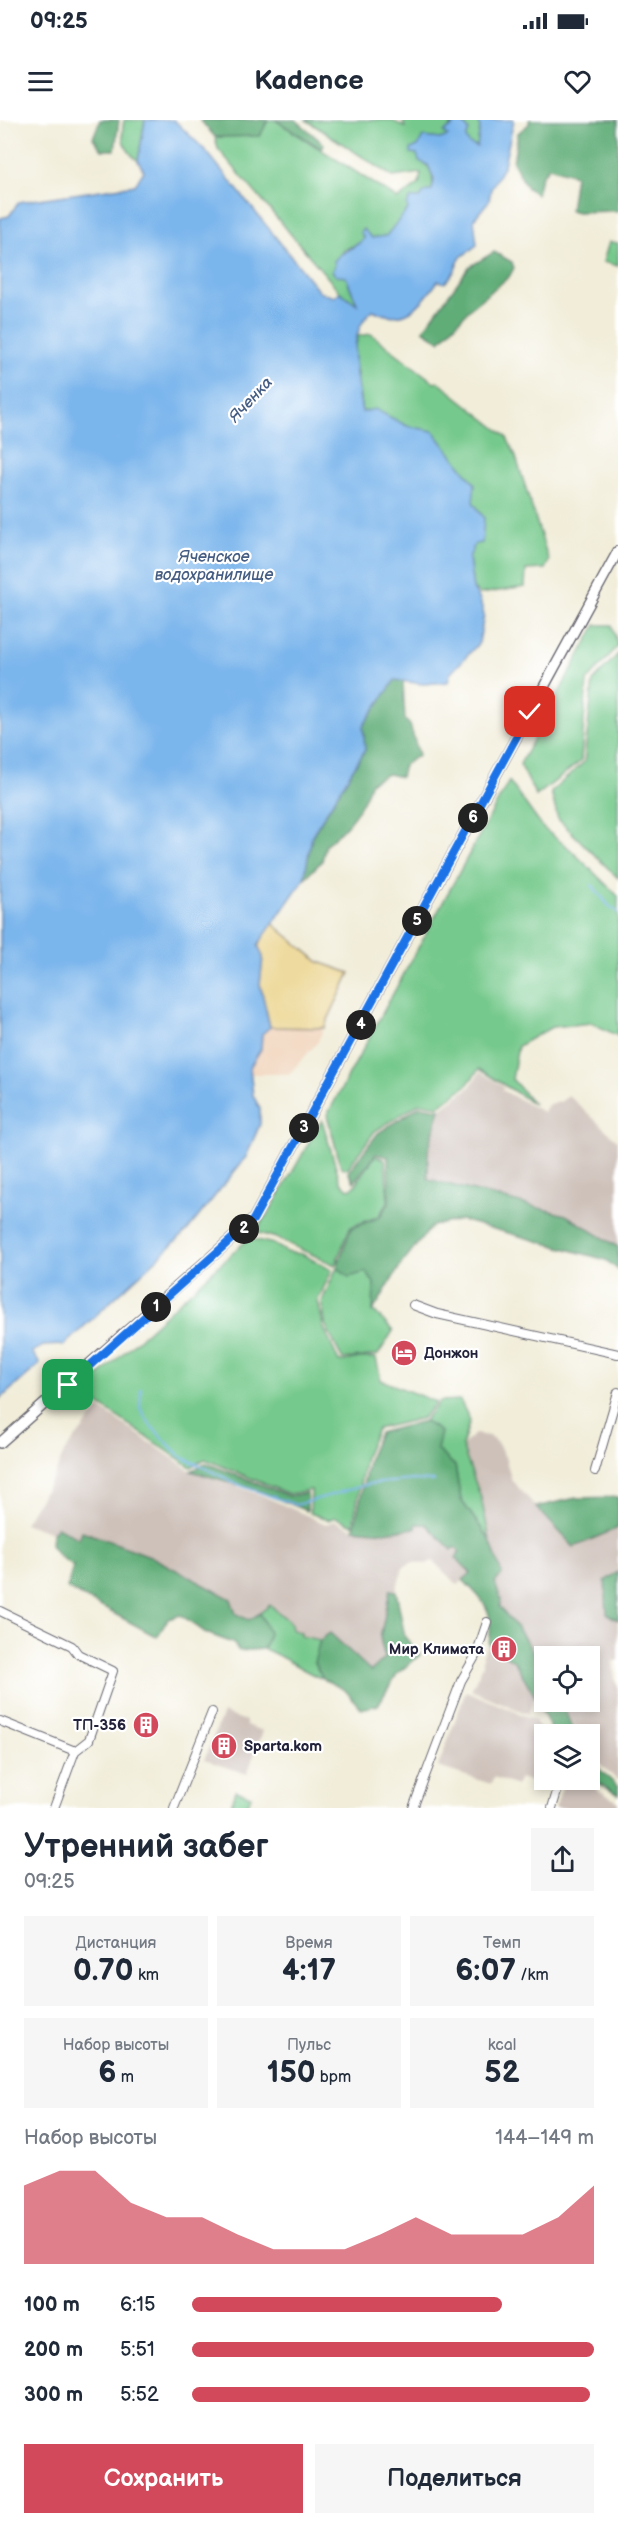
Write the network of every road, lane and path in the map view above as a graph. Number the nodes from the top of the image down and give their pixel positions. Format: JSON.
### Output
{"nodes":[{"id":1,"x":618,"y":551,"type":"edge"},
{"id":2,"x":413,"y":1305,"type":"dead end"},
{"id":3,"x":618,"y":1354,"type":"edge"},
{"id":4,"x":618,"y":1392,"type":"edge"},
{"id":5,"x":0,"y":1443,"type":"edge"},
{"id":6,"x":595,"y":1471,"type":"dead end"},
{"id":7,"x":0,"y":1611,"type":"edge"},
{"id":8,"x":487,"y":1622,"type":"dead end"},
{"id":9,"x":212,"y":1712,"type":"dead end"},
{"id":10,"x":0,"y":1721,"type":"edge"},
{"id":11,"x":75,"y":1751,"type":"junction"},
{"id":12,"x":558,"y":1790,"type":"edge"},
{"id":13,"x":54,"y":1808,"type":"edge"},
{"id":14,"x":174,"y":1808,"type":"edge"},
{"id":15,"x":414,"y":1808,"type":"edge"},
{"id":16,"x":552,"y":1808,"type":"edge"}],
"edges":[{"from":1,"to":5,"type":"street"},
{"from":2,"to":3,"type":"street"},
{"from":4,"to":6,"type":"street"},
{"from":7,"to":11,"type":"street"},
{"from":8,"to":15,"type":"street"},
{"from":9,"to":14,"type":"street"},
{"from":10,"to":11,"type":"street"},
{"from":11,"to":13,"type":"street"},
{"from":12,"to":16,"type":"street"}]}
